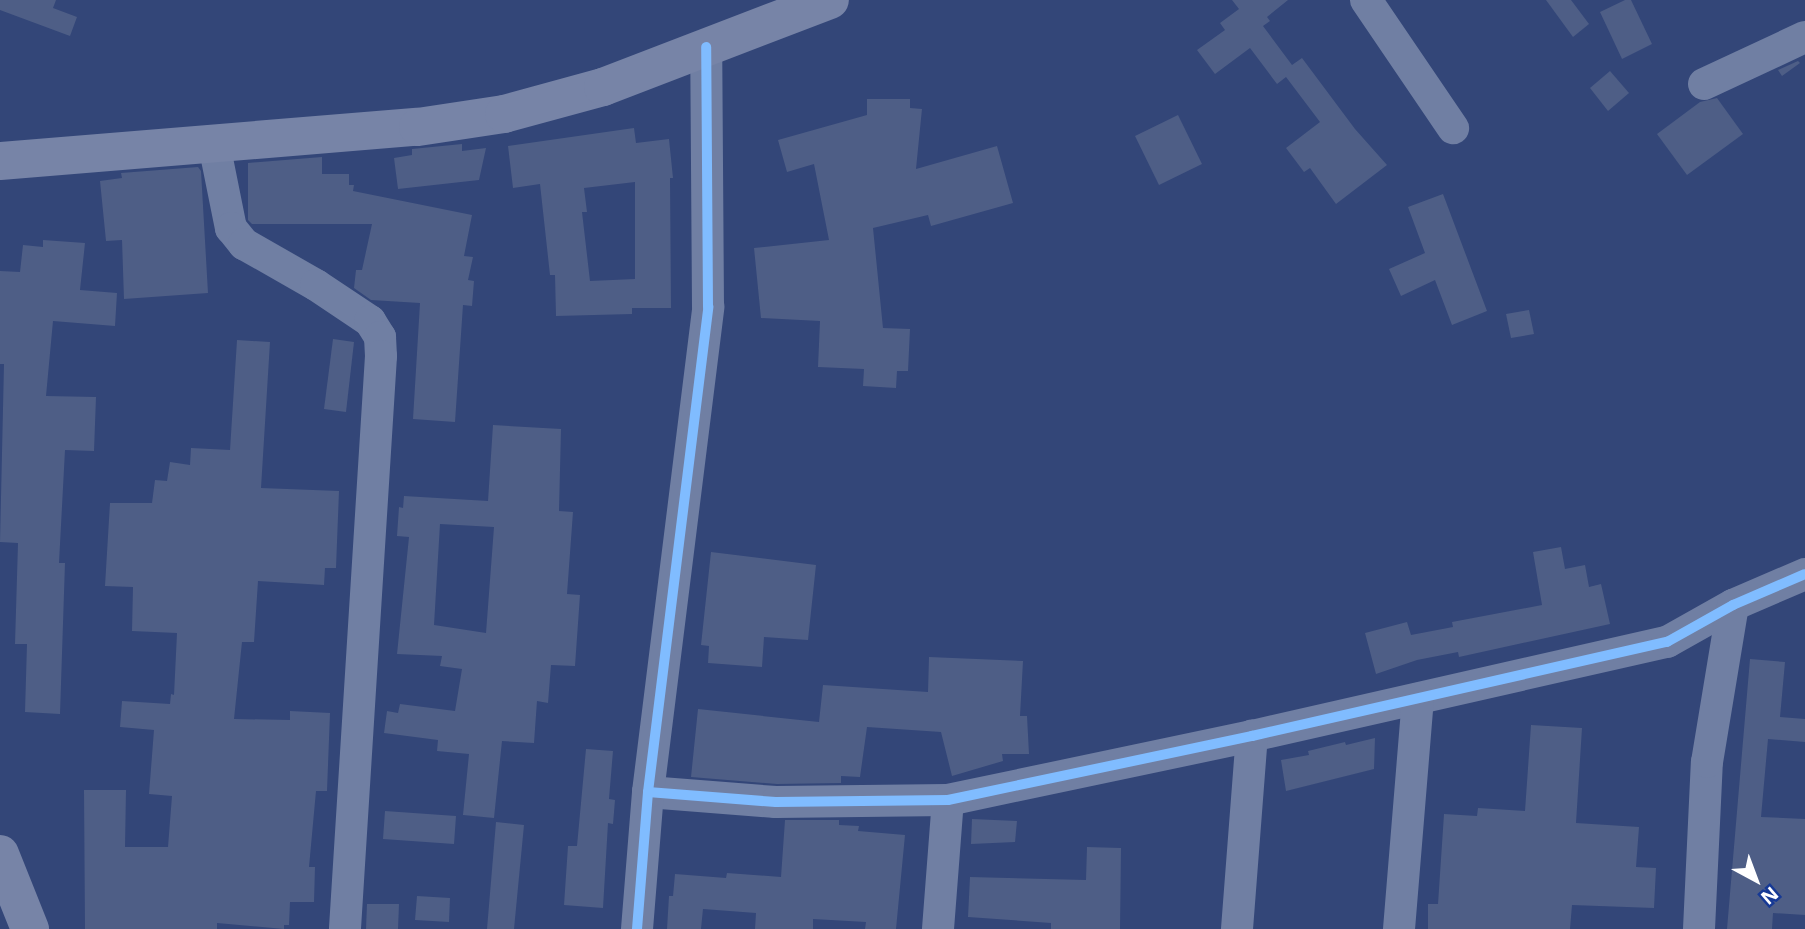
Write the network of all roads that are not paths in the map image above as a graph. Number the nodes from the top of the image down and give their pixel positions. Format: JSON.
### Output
{"nodes":[{"id":1,"x":830,"y":0,"type":"edge"},
{"id":2,"x":1366,"y":0,"type":"edge"},
{"id":3,"x":1805,"y":37,"type":"edge"},
{"id":4,"x":706,"y":47,"type":"junction"},
{"id":5,"x":1704,"y":84,"type":"dead end"},
{"id":6,"x":1453,"y":128,"type":"dead end"},
{"id":7,"x":214,"y":144,"type":"junction"},
{"id":8,"x":0,"y":161,"type":"edge"},
{"id":9,"x":1805,"y":574,"type":"edge"},
{"id":10,"x":1733,"y":605,"type":"junction"},
{"id":11,"x":1418,"y":699,"type":"junction"},
{"id":12,"x":1252,"y":736,"type":"junction"},
{"id":13,"x":648,"y":792,"type":"junction"},
{"id":14,"x":948,"y":800,"type":"junction"},
{"id":15,"x":0,"y":855,"type":"edge"},
{"id":16,"x":30,"y":929,"type":"edge"},
{"id":17,"x":345,"y":929,"type":"edge"},
{"id":18,"x":637,"y":929,"type":"edge"},
{"id":19,"x":937,"y":929,"type":"edge"},
{"id":20,"x":1237,"y":929,"type":"edge"},
{"id":21,"x":1399,"y":929,"type":"edge"},
{"id":22,"x":1699,"y":929,"type":"edge"}],
"edges":[{"from":1,"to":4,"type":"street"},
{"from":2,"to":6,"type":"street"},
{"from":3,"to":5,"type":"street"},
{"from":4,"to":7,"type":"street"},
{"from":4,"to":13,"type":"street"},
{"from":7,"to":8,"type":"street"},
{"from":7,"to":17,"type":"street"},
{"from":9,"to":10,"type":"street"},
{"from":10,"to":11,"type":"street"},
{"from":10,"to":22,"type":"street"},
{"from":11,"to":12,"type":"street"},
{"from":11,"to":21,"type":"street"},
{"from":12,"to":14,"type":"street"},
{"from":12,"to":20,"type":"street"},
{"from":13,"to":14,"type":"street"},
{"from":13,"to":18,"type":"street"},
{"from":14,"to":19,"type":"street"},
{"from":15,"to":16,"type":"street"}]}
